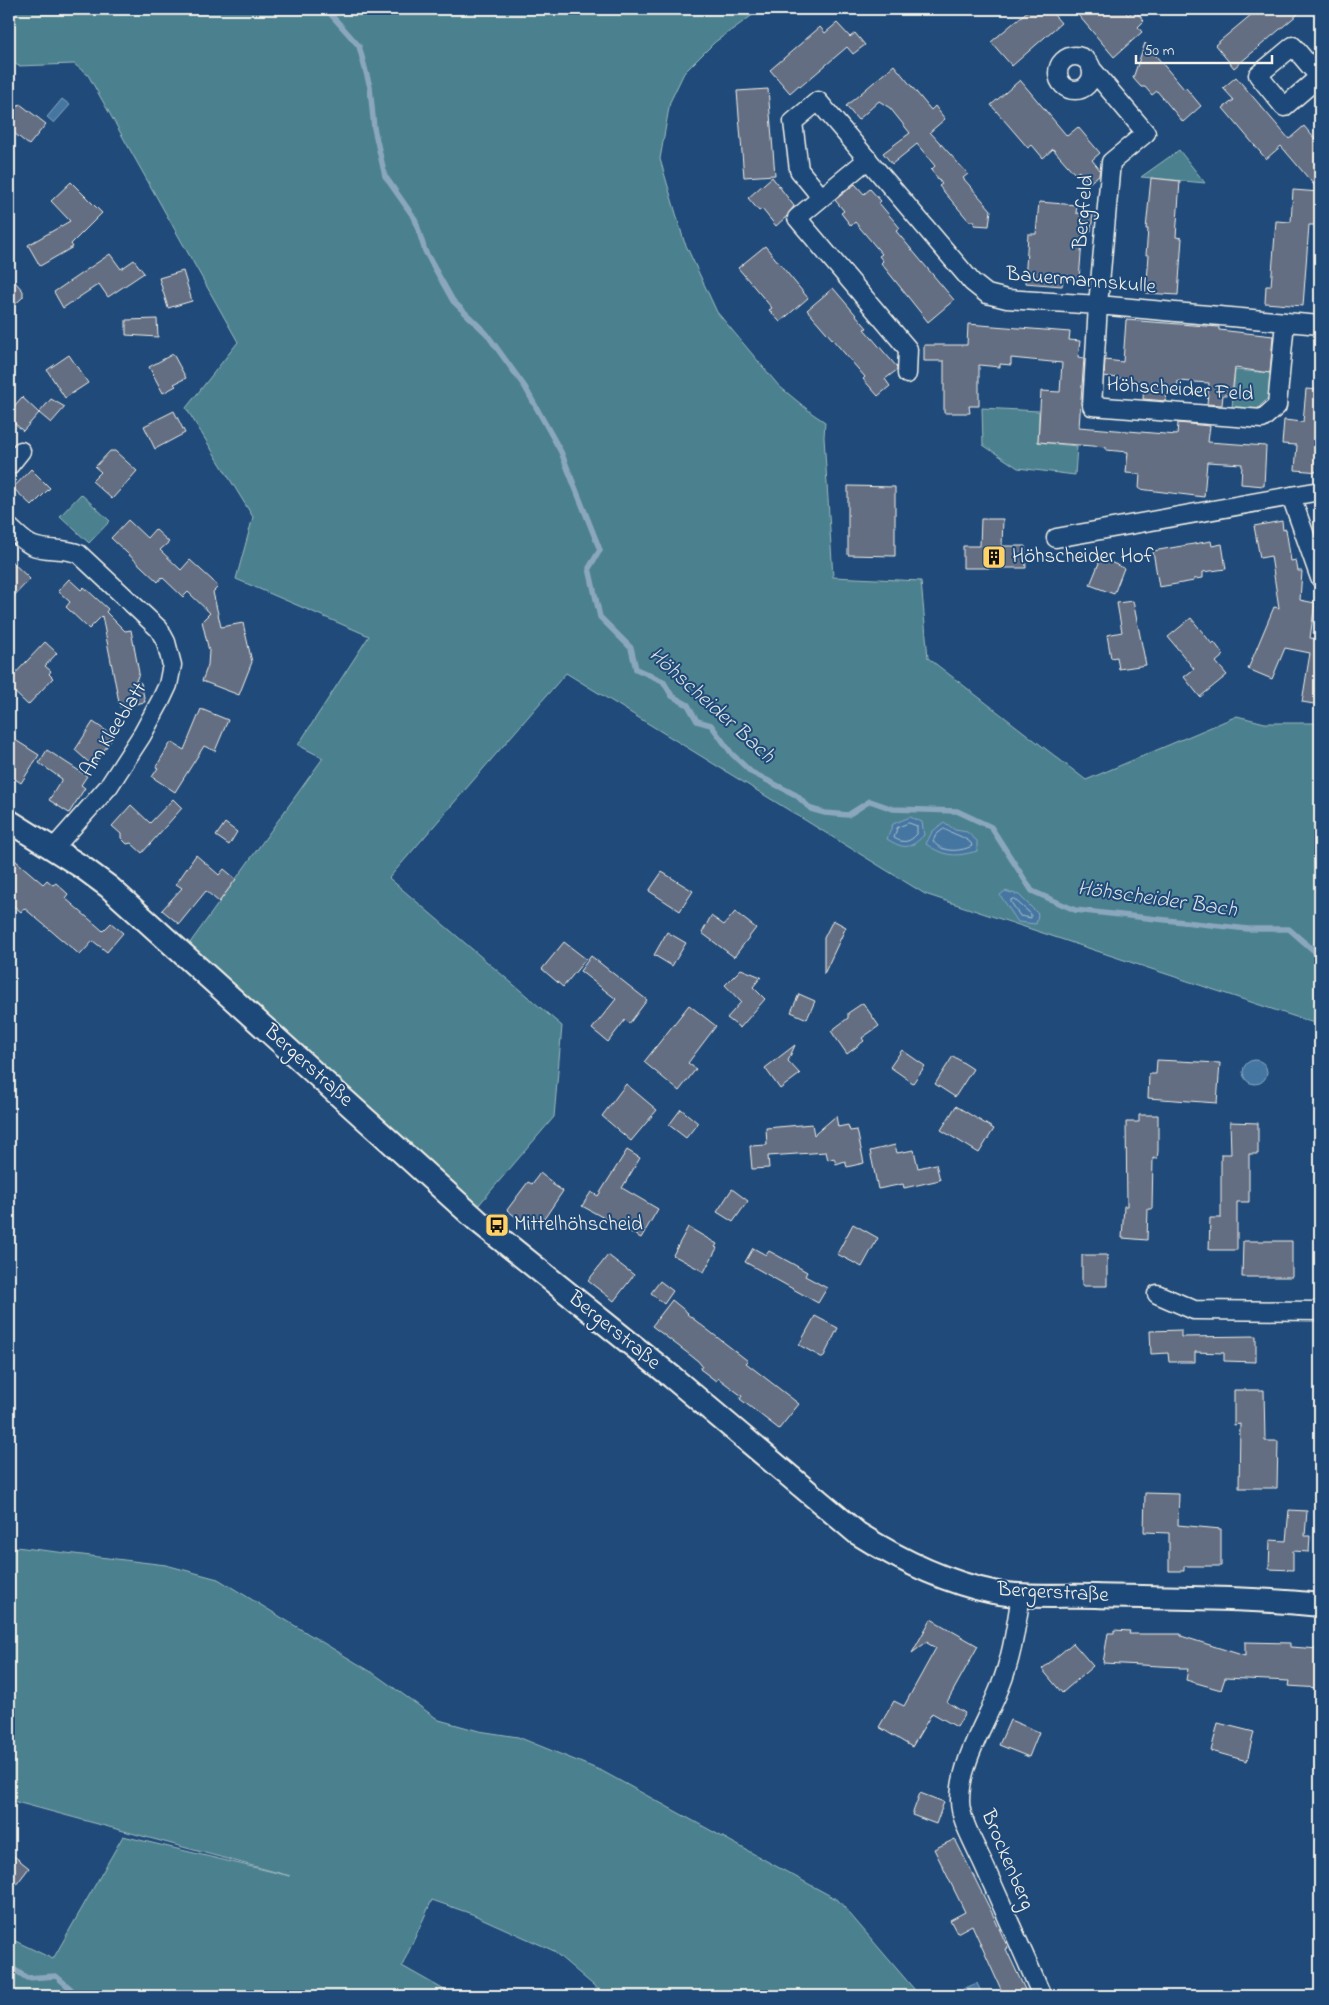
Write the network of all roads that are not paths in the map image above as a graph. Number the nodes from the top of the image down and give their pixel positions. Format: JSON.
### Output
{"nodes":[{"id":1,"x":1090,"y":68,"type":"dead end"},
{"id":2,"x":868,"y":159,"type":"junction"},
{"id":3,"x":821,"y":197,"type":"junction"},
{"id":4,"x":1098,"y":305,"type":"junction"},
{"id":5,"x":1285,"y":322,"type":"junction"},
{"id":6,"x":1320,"y":325,"type":"edge"},
{"id":7,"x":907,"y":374,"type":"dead end"},
{"id":8,"x":21,"y":451,"type":"dead end"},
{"id":9,"x":9,"y":466,"type":"edge"},
{"id":10,"x":1320,"y":491,"type":"edge"},
{"id":11,"x":1291,"y":496,"type":"junction"},
{"id":12,"x":9,"y":527,"type":"edge"},
{"id":13,"x":1056,"y":538,"type":"dead end"},
{"id":14,"x":1320,"y":578,"type":"edge"},
{"id":15,"x":9,"y":821,"type":"edge"},
{"id":16,"x":53,"y":848,"type":"junction"},
{"id":17,"x":1156,"y":1294,"type":"dead end"},
{"id":18,"x":1320,"y":1311,"type":"edge"},
{"id":19,"x":1021,"y":1595,"type":"junction"},
{"id":20,"x":1320,"y":1604,"type":"edge"},
{"id":21,"x":1042,"y":1996,"type":"edge"}],
"edges":[{"from":1,"to":4,"type":"street","name":"Bergfeld"},
{"from":2,"to":3,"type":"street"},
{"from":2,"to":3,"type":"street","name":"Bauermannskulle"},
{"from":2,"to":4,"type":"street","name":"Bauermannskulle"},
{"from":3,"to":7,"type":"street"},
{"from":4,"to":5,"type":"street","name":"Bauermannskulle"},
{"from":4,"to":5,"type":"street","name":"Höhscheider Feld"},
{"from":5,"to":6,"type":"street","name":"Bauermannskulle"},
{"from":8,"to":9,"type":"street"},
{"from":10,"to":11,"type":"street"},
{"from":11,"to":13,"type":"street"},
{"from":11,"to":14,"type":"street"},
{"from":12,"to":16,"type":"street","name":"Am Kleeblatt"},
{"from":15,"to":16,"type":"street","name":"Bergerstraße"},
{"from":16,"to":19,"type":"street","name":"Bergerstraße"},
{"from":17,"to":18,"type":"street"},
{"from":19,"to":20,"type":"street","name":"Bergerstraße"},
{"from":19,"to":21,"type":"street","name":"Brockenberg"}]}
